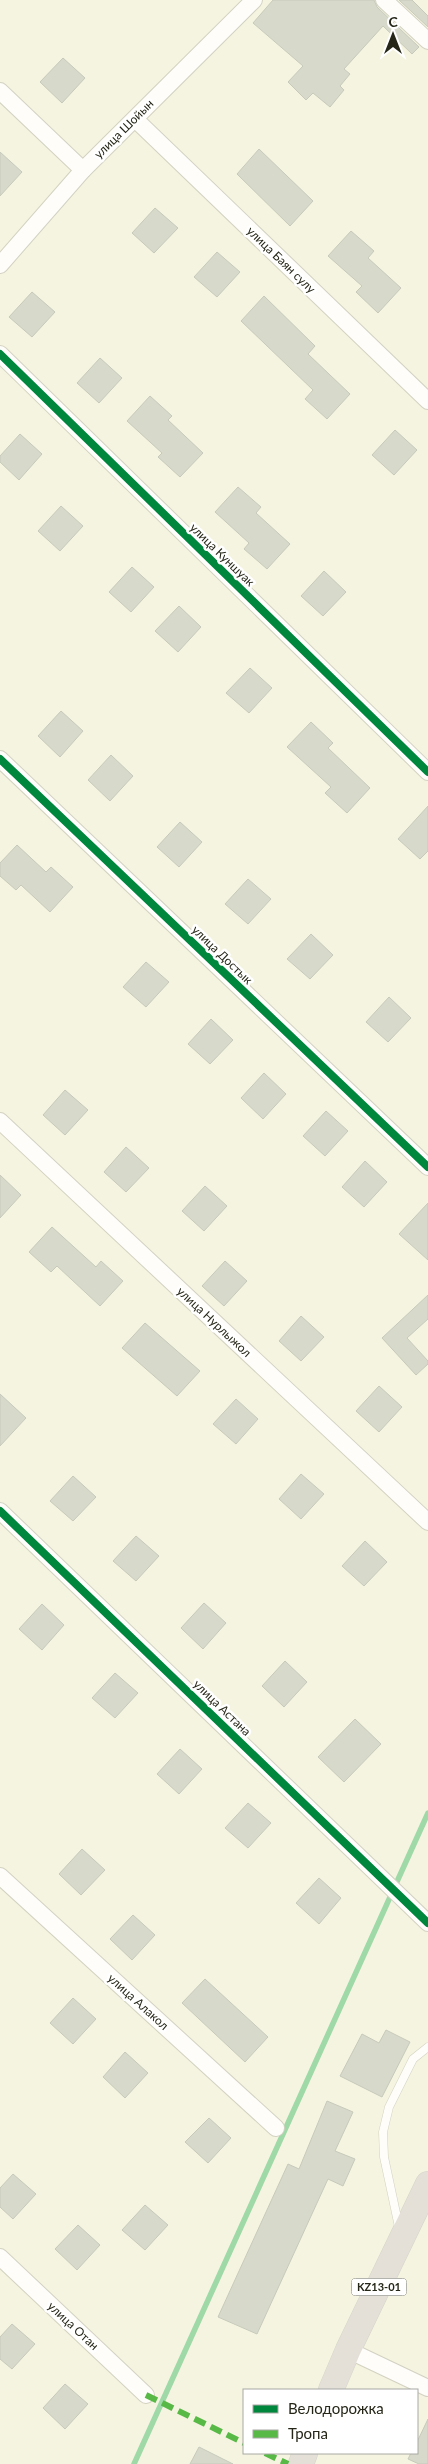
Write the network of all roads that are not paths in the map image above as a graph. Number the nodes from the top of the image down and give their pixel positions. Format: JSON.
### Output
{"nodes":[{"id":1,"x":254,"y":0,"type":"edge"},
{"id":2,"x":384,"y":0,"type":"edge"},
{"id":3,"x":428,"y":41,"type":"edge"},
{"id":4,"x":0,"y":90,"type":"edge"},
{"id":5,"x":135,"y":119,"type":"junction"},
{"id":6,"x":83,"y":170,"type":"junction"},
{"id":7,"x":0,"y":265,"type":"edge"},
{"id":8,"x":0,"y":354,"type":"edge"},
{"id":9,"x":428,"y":401,"type":"edge"},
{"id":10,"x":0,"y":759,"type":"edge"},
{"id":11,"x":428,"y":772,"type":"edge"},
{"id":12,"x":0,"y":1121,"type":"edge"},
{"id":13,"x":428,"y":1167,"type":"edge"},
{"id":14,"x":0,"y":1511,"type":"edge"},
{"id":15,"x":428,"y":1522,"type":"edge"},
{"id":16,"x":0,"y":1876,"type":"edge"},
{"id":17,"x":428,"y":1923,"type":"edge"},
{"id":18,"x":428,"y":2046,"type":"edge"},
{"id":19,"x":276,"y":2128,"type":"dead end"},
{"id":20,"x":428,"y":2184,"type":"edge"},
{"id":21,"x":402,"y":2242,"type":"junction"},
{"id":22,"x":0,"y":2257,"type":"edge"},
{"id":23,"x":348,"y":2350,"type":"junction"},
{"id":24,"x":428,"y":2388,"type":"edge"},
{"id":25,"x":331,"y":2389,"type":"edge"},
{"id":26,"x":146,"y":2395,"type":"dead end"}],
"edges":[{"from":1,"to":5,"type":"street","name":"улица Шойын"},
{"from":2,"to":3,"type":"street"},
{"from":4,"to":6,"type":"street"},
{"from":5,"to":6,"type":"street","name":"улица Шойын"},
{"from":5,"to":9,"type":"street","name":"улица Баян сулу"},
{"from":6,"to":7,"type":"street","name":"улица Шойын"},
{"from":8,"to":11,"type":"street","name":"улица Куншуак"},
{"from":10,"to":13,"type":"street","name":"улица Достык"},
{"from":12,"to":15,"type":"street","name":"улица Нурлыжол"},
{"from":14,"to":17,"type":"street","name":"улица Астана"},
{"from":16,"to":19,"type":"street","name":"улица Алакол"},
{"from":18,"to":21,"type":"lane"},
{"from":20,"to":21,"type":"main road","number":"KZ13-01"},
{"from":21,"to":23,"type":"main road","number":"KZ13-01"},
{"from":22,"to":26,"type":"street","name":"улица Отан"},
{"from":23,"to":24,"type":"street"},
{"from":23,"to":25,"type":"main road","number":"KZ13-01"}]}
